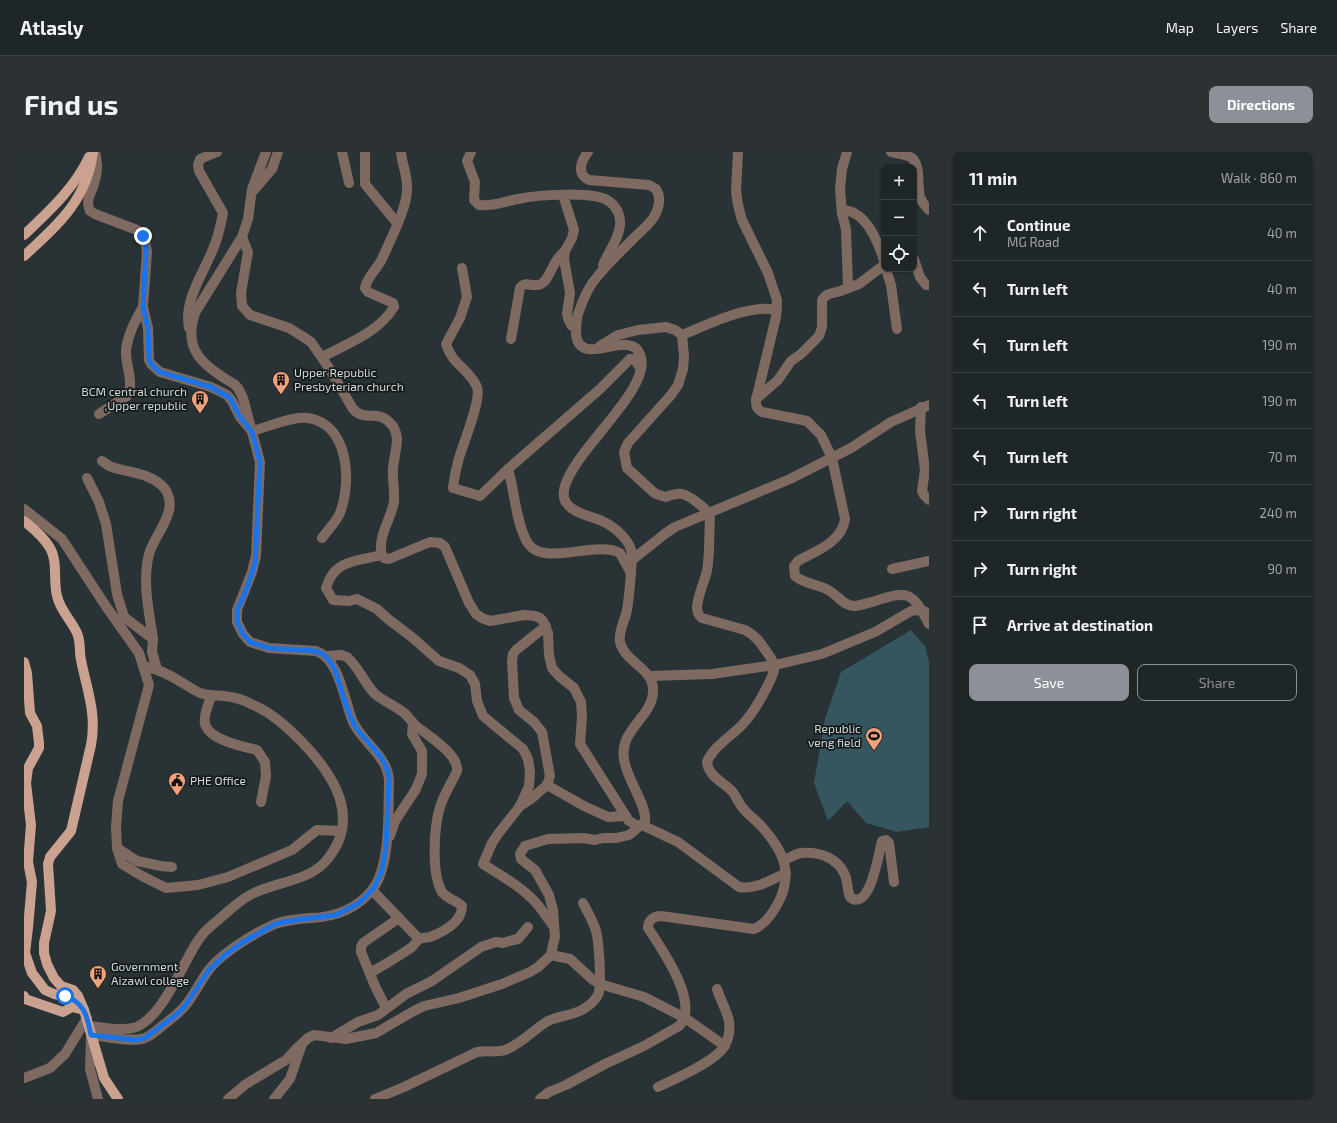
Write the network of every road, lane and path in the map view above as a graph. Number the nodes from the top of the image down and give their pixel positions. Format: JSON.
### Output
{"nodes":[{"id":1,"x":93,"y":152,"type":"edge"},
{"id":2,"x":217,"y":152,"type":"edge"},
{"id":3,"x":266,"y":152,"type":"edge"},
{"id":4,"x":278,"y":152,"type":"edge"},
{"id":5,"x":342,"y":152,"type":"edge"},
{"id":6,"x":365,"y":152,"type":"edge"},
{"id":7,"x":401,"y":152,"type":"edge"},
{"id":8,"x":471,"y":152,"type":"edge"},
{"id":9,"x":588,"y":152,"type":"edge"},
{"id":10,"x":738,"y":152,"type":"edge"},
{"id":11,"x":847,"y":152,"type":"edge"},
{"id":12,"x":891,"y":152,"type":"edge"},
{"id":13,"x":349,"y":183,"type":"dead end"},
{"id":14,"x":252,"y":193,"type":"junction"},
{"id":15,"x":563,"y":195,"type":"junction"},
{"id":16,"x":842,"y":210,"type":"junction"},
{"id":17,"x":929,"y":210,"type":"edge"},
{"id":18,"x":397,"y":223,"type":"junction"},
{"id":19,"x":24,"y":235,"type":"edge"},
{"id":20,"x":242,"y":237,"type":"junction"},
{"id":21,"x":565,"y":251,"type":"junction"},
{"id":22,"x":881,"y":253,"type":"edge"},
{"id":23,"x":24,"y":256,"type":"edge"},
{"id":24,"x":881,"y":267,"type":"edge"},
{"id":25,"x":462,"y":268,"type":"dead end"},
{"id":26,"x":917,"y":268,"type":"edge"},
{"id":27,"x":600,"y":272,"type":"junction"},
{"id":28,"x":887,"y":272,"type":"edge"},
{"id":29,"x":929,"y":285,"type":"edge"},
{"id":30,"x":846,"y":289,"type":"junction"},
{"id":31,"x":143,"y":307,"type":"junction"},
{"id":32,"x":777,"y":310,"type":"junction"},
{"id":33,"x":576,"y":327,"type":"junction"},
{"id":34,"x":897,"y":329,"type":"dead end"},
{"id":35,"x":191,"y":335,"type":"junction"},
{"id":36,"x":682,"y":335,"type":"junction"},
{"id":37,"x":511,"y":339,"type":"dead end"},
{"id":38,"x":595,"y":350,"type":"junction"},
{"id":39,"x":322,"y":357,"type":"junction"},
{"id":40,"x":641,"y":370,"type":"junction"},
{"id":41,"x":756,"y":399,"type":"junction"},
{"id":42,"x":925,"y":406,"type":"edge"},
{"id":43,"x":99,"y":414,"type":"dead end"},
{"id":44,"x":252,"y":432,"type":"junction"},
{"id":45,"x":832,"y":458,"type":"junction"},
{"id":46,"x":102,"y":461,"type":"dead end"},
{"id":47,"x":508,"y":469,"type":"junction"},
{"id":48,"x":87,"y":478,"type":"dead end"},
{"id":49,"x":929,"y":500,"type":"edge"},
{"id":50,"x":24,"y":508,"type":"edge"},
{"id":51,"x":709,"y":514,"type":"junction"},
{"id":52,"x":24,"y":521,"type":"edge"},
{"id":53,"x":322,"y":538,"type":"dead end"},
{"id":54,"x":382,"y":555,"type":"junction"},
{"id":55,"x":632,"y":560,"type":"junction"},
{"id":56,"x":929,"y":561,"type":"edge"},
{"id":57,"x":892,"y":569,"type":"dead end"},
{"id":58,"x":631,"y":573,"type":"junction"},
{"id":59,"x":926,"y":611,"type":"edge"},
{"id":60,"x":929,"y":624,"type":"edge"},
{"id":61,"x":546,"y":626,"type":"junction"},
{"id":62,"x":153,"y":639,"type":"junction"},
{"id":63,"x":326,"y":656,"type":"junction"},
{"id":64,"x":24,"y":662,"type":"edge"},
{"id":65,"x":775,"y":665,"type":"junction"},
{"id":66,"x":143,"y":666,"type":"junction"},
{"id":67,"x":157,"y":670,"type":"junction"},
{"id":68,"x":649,"y":676,"type":"junction"},
{"id":69,"x":211,"y":696,"type":"junction"},
{"id":70,"x":414,"y":724,"type":"junction"},
{"id":71,"x":548,"y":785,"type":"junction"},
{"id":72,"x":261,"y":802,"type":"dead end"},
{"id":73,"x":520,"y":806,"type":"junction"},
{"id":74,"x":626,"y":816,"type":"junction"},
{"id":75,"x":641,"y":825,"type":"junction"},
{"id":76,"x":341,"y":831,"type":"junction"},
{"id":77,"x":386,"y":845,"type":"junction"},
{"id":78,"x":117,"y":848,"type":"junction"},
{"id":79,"x":784,"y":860,"type":"junction"},
{"id":80,"x":172,"y":867,"type":"dead end"},
{"id":81,"x":786,"y":873,"type":"junction"},
{"id":82,"x":894,"y":882,"type":"dead end"},
{"id":83,"x":372,"y":890,"type":"junction"},
{"id":84,"x":582,"y":903,"type":"dead end"},
{"id":85,"x":399,"y":918,"type":"junction"},
{"id":86,"x":528,"y":927,"type":"dead end"},
{"id":87,"x":554,"y":928,"type":"junction"},
{"id":88,"x":419,"y":939,"type":"junction"},
{"id":89,"x":551,"y":955,"type":"junction"},
{"id":90,"x":370,"y":973,"type":"junction"},
{"id":91,"x":600,"y":984,"type":"junction"},
{"id":92,"x":716,"y":989,"type":"dead end"},
{"id":93,"x":24,"y":996,"type":"edge"},
{"id":94,"x":386,"y":1008,"type":"junction"},
{"id":95,"x":685,"y":1018,"type":"junction"},
{"id":96,"x":88,"y":1022,"type":"junction"},
{"id":97,"x":331,"y":1038,"type":"junction"},
{"id":98,"x":302,"y":1044,"type":"junction"},
{"id":99,"x":725,"y":1046,"type":"junction"},
{"id":100,"x":90,"y":1069,"type":"junction"},
{"id":101,"x":24,"y":1078,"type":"edge"},
{"id":102,"x":658,"y":1087,"type":"dead end"},
{"id":103,"x":91,"y":1099,"type":"edge"},
{"id":104,"x":98,"y":1099,"type":"edge"},
{"id":105,"x":118,"y":1099,"type":"edge"},
{"id":106,"x":228,"y":1099,"type":"edge"},
{"id":107,"x":274,"y":1099,"type":"edge"},
{"id":108,"x":375,"y":1099,"type":"edge"},
{"id":109,"x":540,"y":1099,"type":"edge"}],
"edges":[{"from":1,"to":19,"type":"main road"},
{"from":1,"to":23,"type":"main road"},
{"from":1,"to":31,"type":"street"},
{"from":2,"to":35,"type":"street"},
{"from":3,"to":14,"type":"street"},
{"from":4,"to":14,"type":"street"},
{"from":5,"to":13,"type":"street"},
{"from":6,"to":18,"type":"street"},
{"from":7,"to":18,"type":"street"},
{"from":8,"to":15,"type":"street"},
{"from":9,"to":27,"type":"street"},
{"from":10,"to":32,"type":"street"},
{"from":11,"to":16,"type":"street"},
{"from":12,"to":17,"type":"street"},
{"from":14,"to":20,"type":"street"},
{"from":15,"to":21,"type":"street"},
{"from":15,"to":27,"type":"street"},
{"from":16,"to":22,"type":"street"},
{"from":16,"to":30,"type":"street"},
{"from":18,"to":39,"type":"street"},
{"from":20,"to":35,"type":"street"},
{"from":20,"to":39,"type":"street"},
{"from":21,"to":33,"type":"street"},
{"from":21,"to":37,"type":"street"},
{"from":24,"to":30,"type":"street"},
{"from":25,"to":47,"type":"street"},
{"from":26,"to":29,"type":"street"},
{"from":27,"to":33,"type":"street"},
{"from":28,"to":34,"type":"street"},
{"from":30,"to":41,"type":"street"},
{"from":31,"to":43,"type":"street"},
{"from":31,"to":44,"type":"street"},
{"from":32,"to":36,"type":"street"},
{"from":32,"to":41,"type":"street"},
{"from":33,"to":38,"type":"street"},
{"from":35,"to":44,"type":"street"},
{"from":36,"to":38,"type":"street"},
{"from":36,"to":51,"type":"street"},
{"from":38,"to":40,"type":"street"},
{"from":39,"to":54,"type":"street"},
{"from":40,"to":47,"type":"street"},
{"from":40,"to":55,"type":"street"},
{"from":41,"to":45,"type":"street"},
{"from":42,"to":45,"type":"street"},
{"from":42,"to":49,"type":"street"},
{"from":44,"to":53,"type":"street"},
{"from":44,"to":63,"type":"street"},
{"from":45,"to":51,"type":"street"},
{"from":45,"to":59,"type":"street"},
{"from":46,"to":62,"type":"street"},
{"from":47,"to":58,"type":"street"},
{"from":48,"to":62,"type":"street"},
{"from":50,"to":66,"type":"street"},
{"from":51,"to":55,"type":"street"},
{"from":51,"to":65,"type":"street"},
{"from":52,"to":96,"type":"main road"},
{"from":54,"to":61,"type":"street"},
{"from":54,"to":73,"type":"street"},
{"from":55,"to":58,"type":"street"},
{"from":56,"to":57,"type":"street"},
{"from":58,"to":68,"type":"street"},
{"from":59,"to":60,"type":"street"},
{"from":59,"to":65,"type":"street"},
{"from":61,"to":71,"type":"street"},
{"from":61,"to":74,"type":"street"},
{"from":62,"to":67,"type":"street"},
{"from":63,"to":70,"type":"street"},
{"from":63,"to":77,"type":"street"},
{"from":64,"to":96,"type":"main road"},
{"from":65,"to":68,"type":"street"},
{"from":65,"to":79,"type":"street"},
{"from":66,"to":67,"type":"street"},
{"from":66,"to":78,"type":"street"},
{"from":67,"to":69,"type":"street"},
{"from":68,"to":75,"type":"street"},
{"from":69,"to":72,"type":"street"},
{"from":69,"to":76,"type":"street"},
{"from":70,"to":77,"type":"street"},
{"from":70,"to":88,"type":"street"},
{"from":71,"to":73,"type":"street"},
{"from":71,"to":74,"type":"street"},
{"from":73,"to":87,"type":"street"},
{"from":74,"to":75,"type":"street"},
{"from":75,"to":81,"type":"street"},
{"from":75,"to":87,"type":"street"},
{"from":76,"to":78,"type":"street"},
{"from":76,"to":96,"type":"street"},
{"from":77,"to":83,"type":"street"},
{"from":78,"to":80,"type":"street"},
{"from":79,"to":81,"type":"street"},
{"from":79,"to":82,"type":"street"},
{"from":81,"to":95,"type":"street"},
{"from":83,"to":85,"type":"street"},
{"from":83,"to":96,"type":"street"},
{"from":84,"to":91,"type":"street"},
{"from":85,"to":88,"type":"street"},
{"from":85,"to":90,"type":"street"},
{"from":86,"to":94,"type":"street"},
{"from":87,"to":89,"type":"street"},
{"from":88,"to":90,"type":"street"},
{"from":89,"to":91,"type":"street"},
{"from":89,"to":97,"type":"street"},
{"from":90,"to":94,"type":"street"},
{"from":91,"to":95,"type":"street"},
{"from":91,"to":108,"type":"street"},
{"from":92,"to":99,"type":"street"},
{"from":93,"to":96,"type":"main road"},
{"from":94,"to":97,"type":"street"},
{"from":95,"to":99,"type":"street"},
{"from":95,"to":109,"type":"street"},
{"from":96,"to":100,"type":"street"},
{"from":96,"to":101,"type":"street"},
{"from":96,"to":105,"type":"main road"},
{"from":97,"to":98,"type":"street"},
{"from":98,"to":106,"type":"street"},
{"from":98,"to":107,"type":"street"},
{"from":99,"to":102,"type":"street"},
{"from":100,"to":103,"type":"street"},
{"from":100,"to":104,"type":"street"}]}
